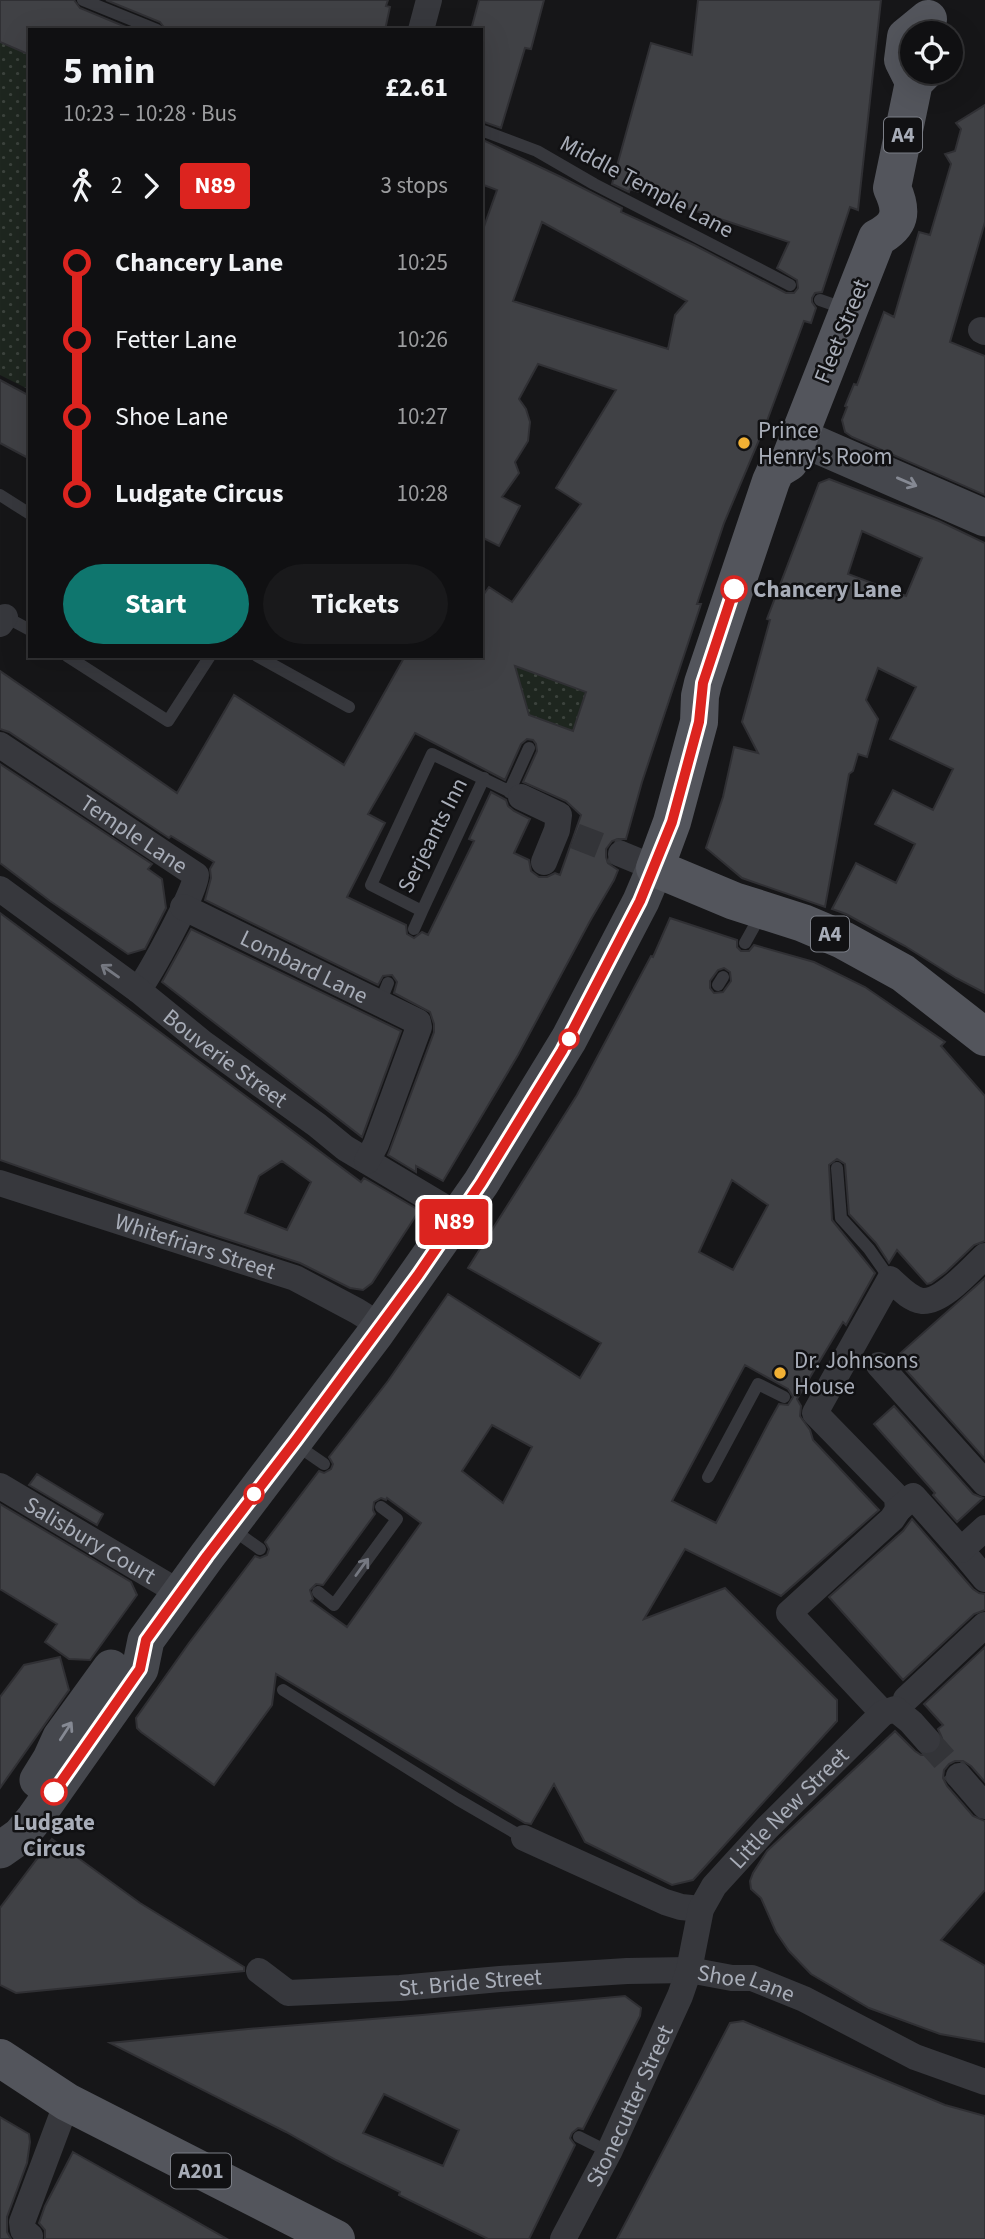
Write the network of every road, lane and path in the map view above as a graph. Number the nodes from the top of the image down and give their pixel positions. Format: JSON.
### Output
{"nodes":[{"id":1,"x":83,"y":0,"type":"edge"},
{"id":2,"x":429,"y":0,"type":"edge"},
{"id":3,"x":152,"y":28,"type":"edge"},
{"id":4,"x":422,"y":28,"type":"edge"},
{"id":5,"x":917,"y":84,"type":"edge"},
{"id":6,"x":483,"y":131,"type":"edge"},
{"id":7,"x":790,"y":285,"type":"dead end"},
{"id":8,"x":794,"y":449,"type":"junction"},
{"id":9,"x":0,"y":495,"type":"edge"},
{"id":10,"x":28,"y":513,"type":"edge"},
{"id":11,"x":985,"y":518,"type":"edge"},
{"id":12,"x":2,"y":618,"type":"edge"},
{"id":13,"x":28,"y":629,"type":"edge"},
{"id":14,"x":70,"y":658,"type":"edge"},
{"id":15,"x":209,"y":658,"type":"edge"},
{"id":16,"x":261,"y":658,"type":"edge"},
{"id":17,"x":349,"y":707,"type":"dead end"},
{"id":18,"x":0,"y":745,"type":"edge"},
{"id":19,"x":529,"y":748,"type":"dead end"},
{"id":20,"x":484,"y":778,"type":"junction"},
{"id":21,"x":515,"y":795,"type":"junction"},
{"id":22,"x":638,"y":861,"type":"junction"},
{"id":23,"x":544,"y":862,"type":"dead end"},
{"id":24,"x":0,"y":889,"type":"edge"},
{"id":25,"x":183,"y":907,"type":"junction"},
{"id":26,"x":422,"y":911,"type":"junction"},
{"id":27,"x":414,"y":929,"type":"dead end"},
{"id":28,"x":138,"y":990,"type":"junction"},
{"id":29,"x":985,"y":1037,"type":"edge"},
{"id":30,"x":367,"y":1161,"type":"junction"},
{"id":31,"x":837,"y":1168,"type":"dead end"},
{"id":32,"x":0,"y":1182,"type":"edge"},
{"id":33,"x":458,"y":1216,"type":"junction"},
{"id":34,"x":985,"y":1256,"type":"edge"},
{"id":35,"x":890,"y":1279,"type":"junction"},
{"id":36,"x":380,"y":1326,"type":"junction"},
{"id":37,"x":879,"y":1366,"type":"dead end"},
{"id":38,"x":783,"y":1397,"type":"dead end"},
{"id":39,"x":293,"y":1443,"type":"junction"},
{"id":40,"x":324,"y":1465,"type":"dead end"},
{"id":41,"x":708,"y":1477,"type":"dead end"},
{"id":42,"x":985,"y":1483,"type":"edge"},
{"id":43,"x":0,"y":1486,"type":"edge"},
{"id":44,"x":381,"y":1507,"type":"dead end"},
{"id":45,"x":898,"y":1510,"type":"junction"},
{"id":46,"x":229,"y":1527,"type":"junction"},
{"id":47,"x":985,"y":1528,"type":"edge"},
{"id":48,"x":260,"y":1549,"type":"dead end"},
{"id":49,"x":961,"y":1550,"type":"junction"},
{"id":50,"x":985,"y":1579,"type":"edge"},
{"id":51,"x":318,"y":1592,"type":"dead end"},
{"id":52,"x":180,"y":1593,"type":"junction"},
{"id":53,"x":985,"y":1625,"type":"edge"},
{"id":54,"x":146,"y":1640,"type":"junction"},
{"id":55,"x":283,"y":1690,"type":"dead end"},
{"id":56,"x":906,"y":1699,"type":"dead end"},
{"id":57,"x":883,"y":1713,"type":"junction"},
{"id":58,"x":927,"y":1740,"type":"tunnel mouth"},
{"id":59,"x":959,"y":1776,"type":"tunnel mouth"},
{"id":60,"x":985,"y":1806,"type":"edge"},
{"id":61,"x":0,"y":1827,"type":"edge"},
{"id":62,"x":524,"y":1838,"type":"joint"},
{"id":63,"x":0,"y":1850,"type":"edge"},
{"id":64,"x":701,"y":1909,"type":"junction"},
{"id":65,"x":689,"y":1970,"type":"junction"},
{"id":66,"x":259,"y":1971,"type":"dead end"},
{"id":67,"x":0,"y":2058,"type":"edge"},
{"id":68,"x":985,"y":2082,"type":"edge"},
{"id":69,"x":67,"y":2102,"type":"junction"},
{"id":70,"x":579,"y":2137,"type":"dead end"},
{"id":71,"x":608,"y":2152,"type":"junction"},
{"id":72,"x":315,"y":2234,"type":"edge"},
{"id":73,"x":30,"y":2236,"type":"dead end"},
{"id":74,"x":563,"y":2239,"type":"edge"}],
"edges":[{"from":1,"to":3,"type":"lane"},
{"from":2,"to":4,"type":"street"},
{"from":5,"to":8,"type":"main road","name":"Fleet Street","number":"A4"},
{"from":6,"to":7,"type":"lane","name":"Middle Temple Lane"},
{"from":8,"to":11,"type":"street","one_way":true},
{"from":8,"to":22,"type":"main road","name":"Fleet Street","number":"A4"},
{"from":9,"to":10,"type":"lane"},
{"from":12,"to":13,"type":"lane"},
{"from":14,"to":15,"type":"lane"},
{"from":16,"to":17,"type":"lane"},
{"from":18,"to":25,"type":"street","name":"Temple Lane"},
{"from":19,"to":21,"type":"lane"},
{"from":20,"to":21,"type":"lane","name":"Serjeants Inn"},
{"from":20,"to":26,"type":"lane","name":"Serjeants Inn"},
{"from":20,"to":26,"type":"lane","name":"Serjeants Inn"},
{"from":21,"to":23,"type":"street"},
{"from":22,"to":29,"type":"main road","number":"A4"},
{"from":22,"to":33,"type":"street","name":"Fleet Street"},
{"from":28,"to":24,"type":"street","name":"Bouverie Street","one_way":true},
{"from":25,"to":28,"type":"street","name":"Temple Lane"},
{"from":25,"to":30,"type":"street","name":"Lombard Lane"},
{"from":26,"to":27,"type":"lane"},
{"from":28,"to":30,"type":"street","name":"Bouverie Street"},
{"from":30,"to":33,"type":"street","name":"Bouverie Street"},
{"from":31,"to":35,"type":"lane"},
{"from":32,"to":36,"type":"street","name":"Whitefriars Street"},
{"from":33,"to":36,"type":"street","name":"Fleet Street"},
{"from":34,"to":35,"type":"street"},
{"from":35,"to":45,"type":"street"},
{"from":36,"to":39,"type":"street","name":"Fleet Street"},
{"from":37,"to":42,"type":"street"},
{"from":38,"to":41,"type":"lane"},
{"from":39,"to":40,"type":"lane"},
{"from":39,"to":46,"type":"street","name":"Fleet Street"},
{"from":43,"to":52,"type":"street","name":"Salisbury Court"},
{"from":51,"to":44,"type":"lane","one_way":true},
{"from":45,"to":49,"type":"street"},
{"from":45,"to":57,"type":"street"},
{"from":46,"to":48,"type":"lane"},
{"from":46,"to":52,"type":"street","name":"Fleet Street"},
{"from":47,"to":49,"type":"street"},
{"from":49,"to":50,"type":"street"},
{"from":52,"to":54,"type":"street","name":"Fleet Street"},
{"from":53,"to":56,"type":"street"},
{"from":61,"to":54,"type":"street","name":"Fleet Street","one_way":true},
{"from":54,"to":63,"type":"street","name":"Fleet Street"},
{"from":55,"to":62,"type":"lane"},
{"from":57,"to":58,"type":"street"},
{"from":57,"to":64,"type":"street","name":"Little New Street"},
{"from":59,"to":60,"type":"street"},
{"from":62,"to":64,"type":"street"},
{"from":64,"to":65,"type":"street","name":"Shoe Lane"},
{"from":65,"to":66,"type":"street","name":"St. Bride Street"},
{"from":65,"to":68,"type":"street","name":"Shoe Lane"},
{"from":65,"to":71,"type":"street","name":"Stonecutter Street"},
{"from":67,"to":69,"type":"main road","number":"A201"},
{"from":69,"to":72,"type":"main road","number":"A201"},
{"from":69,"to":73,"type":"street"},
{"from":70,"to":71,"type":"lane"},
{"from":71,"to":74,"type":"street","name":"Stonecutter Street"}]}
